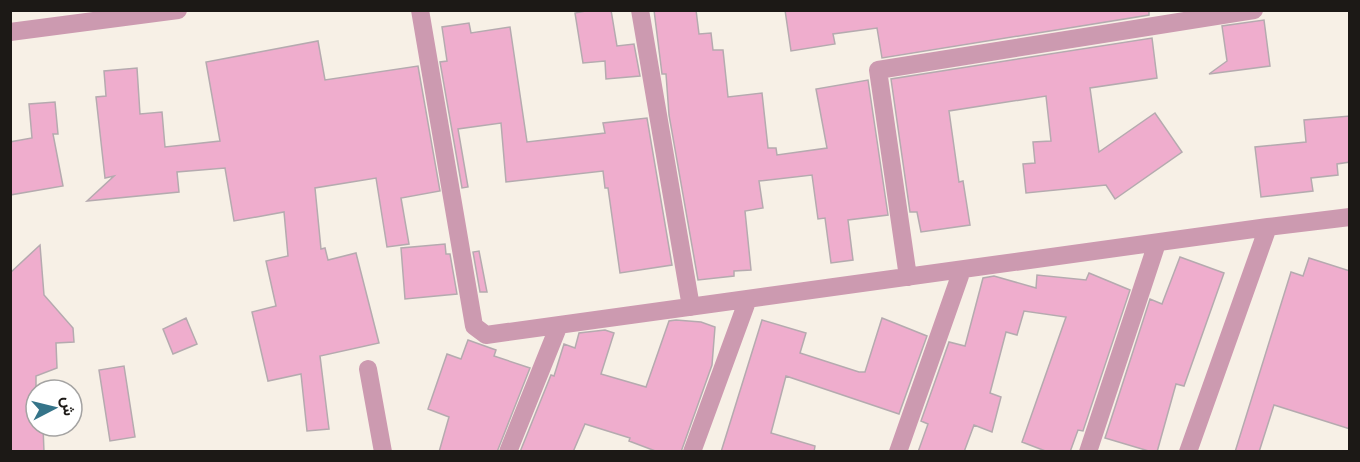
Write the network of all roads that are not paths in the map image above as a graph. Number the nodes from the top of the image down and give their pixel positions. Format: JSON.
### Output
{"nodes":[{"id":1,"x":177,"y":10,"type":"edge"},
{"id":2,"x":420,"y":10,"type":"edge"},
{"id":3,"x":640,"y":10,"type":"edge"},
{"id":4,"x":1254,"y":10,"type":"edge"},
{"id":5,"x":10,"y":32,"type":"edge"},
{"id":6,"x":1350,"y":218,"type":"edge"},
{"id":7,"x":1268,"y":227,"type":"junction"},
{"id":8,"x":1157,"y":243,"type":"junction"},
{"id":9,"x":962,"y":270,"type":"junction"},
{"id":10,"x":908,"y":277,"type":"junction"},
{"id":11,"x":748,"y":299,"type":"junction"},
{"id":12,"x":692,"y":307,"type":"junction"},
{"id":13,"x":559,"y":325,"type":"junction"},
{"id":14,"x":368,"y":369,"type":"dead end"},
{"id":15,"x":383,"y":452,"type":"edge"},
{"id":16,"x":508,"y":452,"type":"edge"},
{"id":17,"x":692,"y":452,"type":"edge"},
{"id":18,"x":898,"y":452,"type":"edge"},
{"id":19,"x":1088,"y":452,"type":"edge"},
{"id":20,"x":1188,"y":452,"type":"edge"}],
"edges":[{"from":1,"to":5,"type":"street"},
{"from":2,"to":13,"type":"street"},
{"from":3,"to":12,"type":"street"},
{"from":4,"to":10,"type":"street"},
{"from":6,"to":7,"type":"street"},
{"from":7,"to":8,"type":"street"},
{"from":7,"to":20,"type":"street"},
{"from":8,"to":9,"type":"street"},
{"from":8,"to":19,"type":"street"},
{"from":9,"to":10,"type":"street"},
{"from":9,"to":18,"type":"street"},
{"from":10,"to":11,"type":"street"},
{"from":11,"to":12,"type":"street"},
{"from":11,"to":17,"type":"street"},
{"from":12,"to":13,"type":"street"},
{"from":13,"to":16,"type":"street"},
{"from":14,"to":15,"type":"street"}]}
